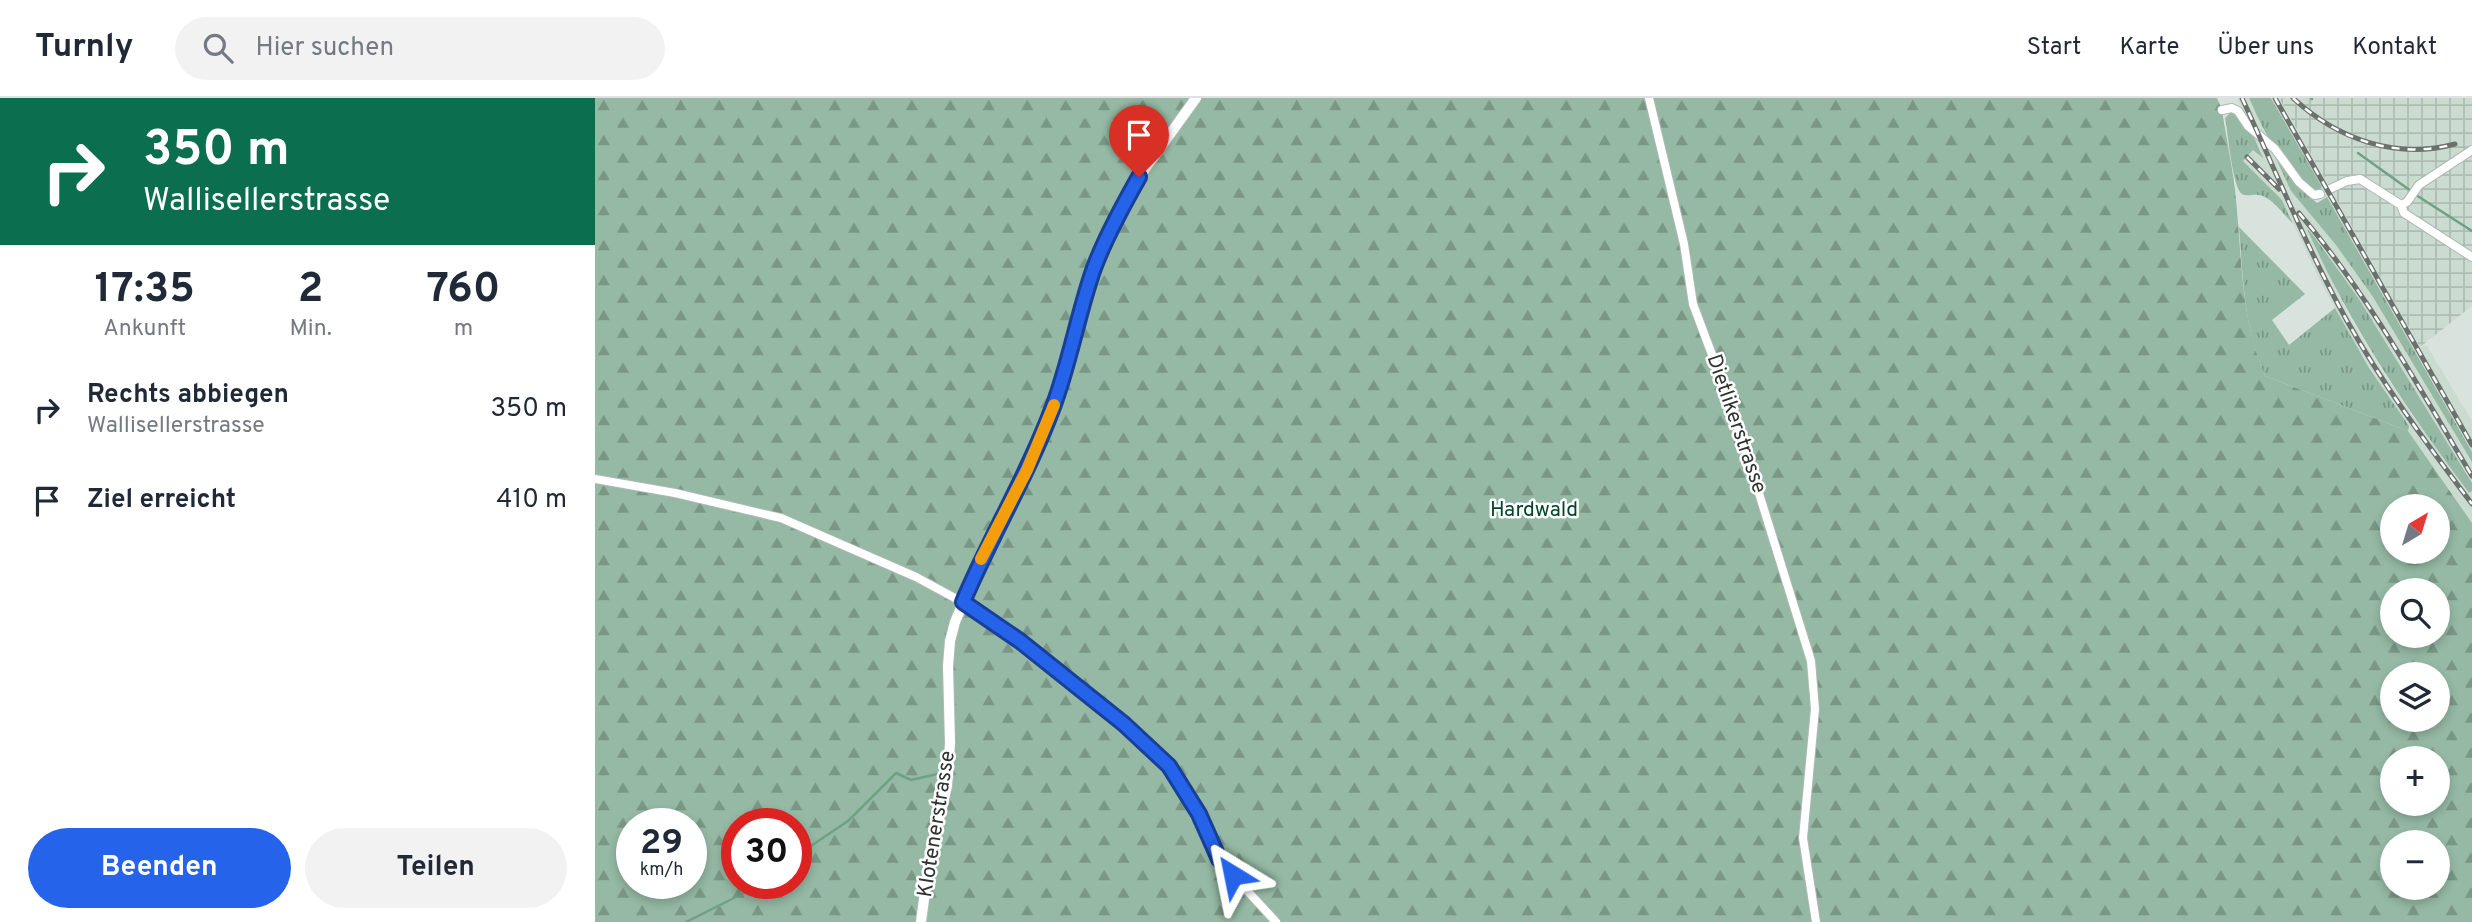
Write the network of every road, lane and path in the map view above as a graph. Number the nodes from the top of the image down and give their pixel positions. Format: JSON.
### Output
{"nodes":[{"id":1,"x":1196,"y":98,"type":"edge"},
{"id":2,"x":1649,"y":98,"type":"edge"},
{"id":3,"x":2222,"y":110,"type":"dead end"},
{"id":4,"x":2472,"y":150,"type":"edge"},
{"id":5,"x":2330,"y":189,"type":"dead end"},
{"id":6,"x":2320,"y":194,"type":"dead end"},
{"id":7,"x":2401,"y":205,"type":"junction"},
{"id":8,"x":2472,"y":257,"type":"edge"},
{"id":9,"x":595,"y":479,"type":"edge"},
{"id":10,"x":963,"y":602,"type":"junction"},
{"id":11,"x":921,"y":922,"type":"edge"},
{"id":12,"x":1276,"y":922,"type":"edge"},
{"id":13,"x":1816,"y":922,"type":"edge"}],
"edges":[{"from":1,"to":10,"type":"street","name":"Klotenerstrasse"},
{"from":2,"to":13,"type":"street","name":"Dietlikerstrasse"},
{"from":3,"to":6,"type":"street"},
{"from":4,"to":7,"type":"street"},
{"from":5,"to":7,"type":"street"},
{"from":7,"to":8,"type":"street"},
{"from":9,"to":10,"type":"street"},
{"from":10,"to":11,"type":"street","name":"Klotenerstrasse"},
{"from":10,"to":12,"type":"street"}]}
